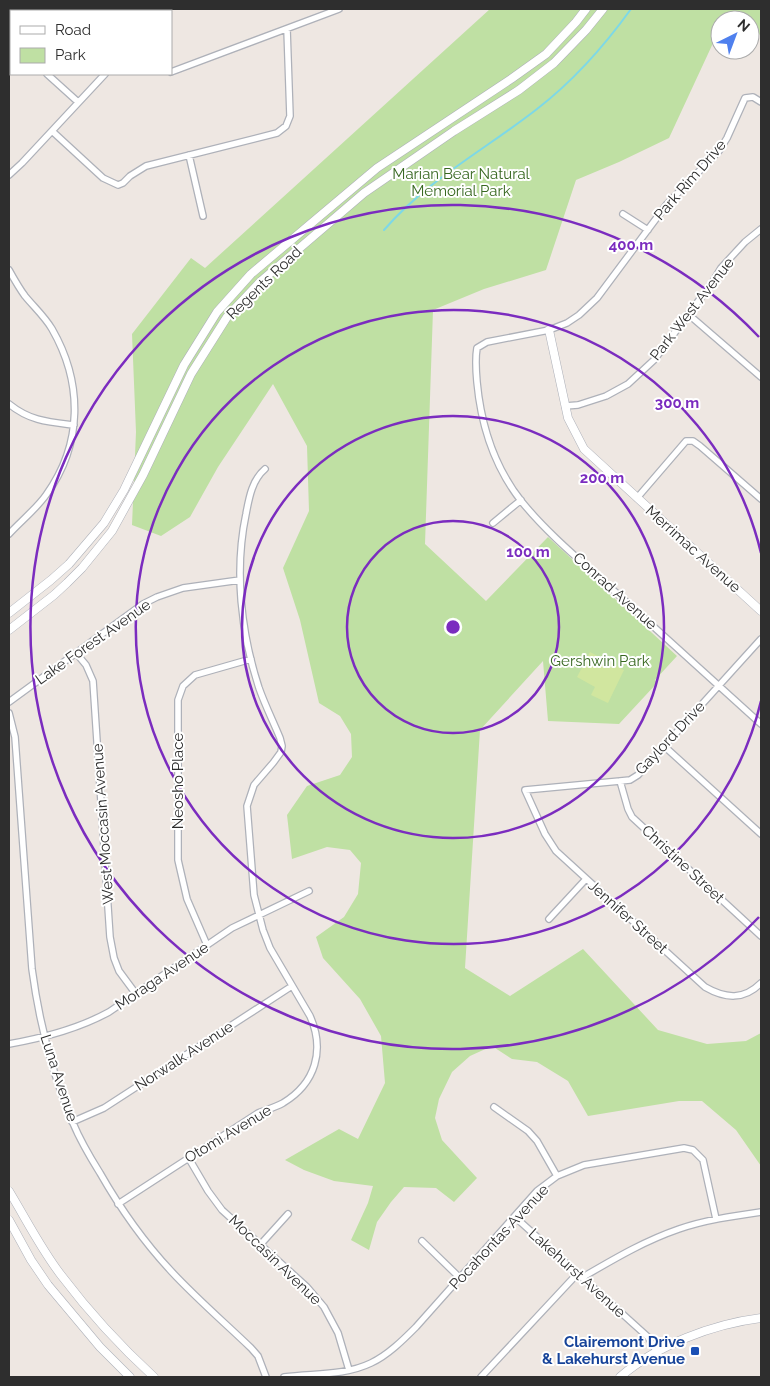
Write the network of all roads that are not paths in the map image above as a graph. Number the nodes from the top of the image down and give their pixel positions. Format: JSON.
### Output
{"nodes":[{"id":1,"x":339,"y":9,"type":"edge"},
{"id":2,"x":586,"y":9,"type":"edge"},
{"id":3,"x":603,"y":9,"type":"edge"},
{"id":4,"x":286,"y":29,"type":"junction"},
{"id":5,"x":172,"y":72,"type":"edge"},
{"id":6,"x":48,"y":75,"type":"edge"},
{"id":7,"x":104,"y":75,"type":"edge"},
{"id":8,"x":78,"y":102,"type":"junction"},
{"id":9,"x":761,"y":102,"type":"edge"},
{"id":10,"x":52,"y":131,"type":"junction"},
{"id":11,"x":189,"y":155,"type":"junction"},
{"id":12,"x":9,"y":175,"type":"edge"},
{"id":13,"x":623,"y":214,"type":"dead end"},
{"id":14,"x":202,"y":216,"type":"dead end"},
{"id":15,"x":761,"y":229,"type":"edge"},
{"id":16,"x":648,"y":230,"type":"junction"},
{"id":17,"x":9,"y":270,"type":"edge"},
{"id":18,"x":688,"y":314,"type":"junction"},
{"id":19,"x":549,"y":330,"type":"junction"},
{"id":20,"x":476,"y":353,"type":"joint"},
{"id":21,"x":761,"y":377,"type":"edge"},
{"id":22,"x":9,"y":404,"type":"edge"},
{"id":23,"x":565,"y":406,"type":"junction"},
{"id":24,"x":74,"y":426,"type":"junction"},
{"id":25,"x":264,"y":468,"type":"dead end"},
{"id":26,"x":638,"y":498,"type":"junction"},
{"id":27,"x":761,"y":499,"type":"edge"},
{"id":28,"x":521,"y":500,"type":"junction"},
{"id":29,"x":493,"y":523,"type":"dead end"},
{"id":30,"x":9,"y":534,"type":"edge"},
{"id":31,"x":240,"y":580,"type":"junction"},
{"id":32,"x":761,"y":611,"type":"edge"},
{"id":33,"x":9,"y":613,"type":"edge"},
{"id":34,"x":9,"y":630,"type":"edge"},
{"id":35,"x":761,"y":639,"type":"edge"},
{"id":36,"x":76,"y":653,"type":"junction"},
{"id":37,"x":251,"y":659,"type":"junction"},
{"id":38,"x":719,"y":686,"type":"junction"},
{"id":39,"x":9,"y":702,"type":"edge"},
{"id":40,"x":9,"y":713,"type":"edge"},
{"id":41,"x":761,"y":724,"type":"edge"},
{"id":42,"x":664,"y":746,"type":"junction"},
{"id":43,"x":620,"y":781,"type":"junction"},
{"id":44,"x":525,"y":790,"type":"joint"},
{"id":45,"x":761,"y":834,"type":"edge"},
{"id":46,"x":586,"y":879,"type":"junction"},
{"id":47,"x":309,"y":891,"type":"dead end"},
{"id":48,"x":259,"y":914,"type":"junction"},
{"id":49,"x":549,"y":919,"type":"dead end"},
{"id":50,"x":761,"y":936,"type":"edge"},
{"id":51,"x":207,"y":945,"type":"junction"},
{"id":52,"x":761,"y":983,"type":"edge"},
{"id":53,"x":292,"y":986,"type":"junction"},
{"id":54,"x":136,"y":994,"type":"junction"},
{"id":55,"x":44,"y":1035,"type":"junction"},
{"id":56,"x":9,"y":1044,"type":"edge"},
{"id":57,"x":494,"y":1107,"type":"dead end"},
{"id":58,"x":72,"y":1122,"type":"junction"},
{"id":59,"x":188,"y":1157,"type":"junction"},
{"id":60,"x":557,"y":1176,"type":"junction"},
{"id":61,"x":9,"y":1191,"type":"edge"},
{"id":62,"x":118,"y":1204,"type":"junction"},
{"id":63,"x":761,"y":1212,"type":"edge"},
{"id":64,"x":288,"y":1214,"type":"dead end"},
{"id":65,"x":515,"y":1217,"type":"junction"},
{"id":66,"x":716,"y":1219,"type":"junction"},
{"id":67,"x":9,"y":1220,"type":"edge"},
{"id":68,"x":422,"y":1241,"type":"dead end"},
{"id":69,"x":260,"y":1244,"type":"junction"},
{"id":70,"x":580,"y":1275,"type":"junction"},
{"id":71,"x":460,"y":1278,"type":"junction"},
{"id":72,"x":761,"y":1318,"type":"edge"},
{"id":73,"x":657,"y":1352,"type":"junction"},
{"id":74,"x":348,"y":1370,"type":"junction"},
{"id":75,"x":312,"y":1376,"type":"edge"},
{"id":76,"x":130,"y":1377,"type":"edge"},
{"id":77,"x":154,"y":1377,"type":"edge"},
{"id":78,"x":266,"y":1377,"type":"edge"},
{"id":79,"x":284,"y":1377,"type":"edge"},
{"id":80,"x":482,"y":1377,"type":"edge"},
{"id":81,"x":620,"y":1377,"type":"edge"}],
"edges":[{"from":1,"to":4,"type":"street"},
{"from":2,"to":33,"type":"main road","name":"Regents Road"},
{"from":3,"to":34,"type":"main road","name":"Regents Road"},
{"from":4,"to":5,"type":"street"},
{"from":4,"to":11,"type":"street"},
{"from":6,"to":8,"type":"street"},
{"from":7,"to":8,"type":"street"},
{"from":8,"to":10,"type":"street"},
{"from":9,"to":16,"type":"street","name":"Park Rim Drive"},
{"from":10,"to":11,"type":"street"},
{"from":10,"to":12,"type":"street"},
{"from":11,"to":14,"type":"street"},
{"from":13,"to":16,"type":"street"},
{"from":15,"to":18,"type":"street","name":"Park West Avenue"},
{"from":16,"to":19,"type":"street","name":"Park Rim Drive"},
{"from":17,"to":24,"type":"street"},
{"from":18,"to":21,"type":"street"},
{"from":18,"to":23,"type":"street","name":"Park West Avenue"},
{"from":19,"to":20,"type":"street","name":"Park Rim Drive"},
{"from":19,"to":23,"type":"main road","name":"Merrimac Avenue"},
{"from":20,"to":28,"type":"street","name":"Conrad Avenue"},
{"from":22,"to":24,"type":"street"},
{"from":23,"to":26,"type":"main road","name":"Merrimac Avenue"},
{"from":24,"to":30,"type":"street"},
{"from":25,"to":31,"type":"street"},
{"from":26,"to":27,"type":"street"},
{"from":26,"to":32,"type":"main road","name":"Merrimac Avenue"},
{"from":28,"to":29,"type":"street"},
{"from":28,"to":38,"type":"street","name":"Conrad Avenue"},
{"from":31,"to":36,"type":"street","name":"Lake Forest Avenue"},
{"from":31,"to":37,"type":"street"},
{"from":35,"to":38,"type":"street","name":"Gaylord Drive"},
{"from":36,"to":39,"type":"street","name":"Lake Forest Avenue"},
{"from":36,"to":54,"type":"street","name":"West Moccasin Avenue"},
{"from":37,"to":48,"type":"street"},
{"from":37,"to":51,"type":"street","name":"Neosho Place"},
{"from":38,"to":41,"type":"street","name":"Conrad Avenue"},
{"from":38,"to":42,"type":"street","name":"Gaylord Drive"},
{"from":40,"to":55,"type":"street","name":"Luna Avenue"},
{"from":42,"to":43,"type":"street","name":"Gaylord Drive"},
{"from":42,"to":45,"type":"street"},
{"from":43,"to":44,"type":"street","name":"Gaylord Drive"},
{"from":43,"to":50,"type":"street","name":"Christine Street"},
{"from":44,"to":46,"type":"street","name":"Jennifer Street"},
{"from":46,"to":49,"type":"street"},
{"from":46,"to":52,"type":"street","name":"Jennifer Street"},
{"from":47,"to":48,"type":"street","name":"Moraga Avenue"},
{"from":48,"to":51,"type":"street","name":"Moraga Avenue"},
{"from":48,"to":53,"type":"street"},
{"from":51,"to":54,"type":"street","name":"Moraga Avenue"},
{"from":53,"to":58,"type":"street","name":"Norwalk Avenue"},
{"from":53,"to":59,"type":"street","name":"Otomi Avenue"},
{"from":54,"to":55,"type":"street","name":"Moraga Avenue"},
{"from":55,"to":56,"type":"street","name":"Moraga Avenue"},
{"from":55,"to":58,"type":"street","name":"Luna Avenue"},
{"from":57,"to":60,"type":"street"},
{"from":58,"to":62,"type":"street","name":"Luna Avenue"},
{"from":59,"to":62,"type":"street","name":"Otomi Avenue"},
{"from":59,"to":69,"type":"street","name":"Moccasin Avenue"},
{"from":60,"to":65,"type":"street","name":"Pocahontas Avenue"},
{"from":60,"to":66,"type":"street","name":"Pocahontas Avenue"},
{"from":61,"to":77,"type":"main road"},
{"from":62,"to":78,"type":"street","name":"Luna Avenue"},
{"from":63,"to":66,"type":"street"},
{"from":64,"to":69,"type":"street"},
{"from":65,"to":70,"type":"street","name":"Lakehurst Avenue"},
{"from":65,"to":71,"type":"street","name":"Pocahontas Avenue"},
{"from":66,"to":70,"type":"street"},
{"from":67,"to":76,"type":"main road"},
{"from":68,"to":71,"type":"street"},
{"from":69,"to":74,"type":"street","name":"Moccasin Avenue"},
{"from":70,"to":73,"type":"street","name":"Lakehurst Avenue"},
{"from":70,"to":80,"type":"street"},
{"from":71,"to":74,"type":"street","name":"Pocahontas Avenue"},
{"from":72,"to":73,"type":"main road"},
{"from":73,"to":81,"type":"main road"},
{"from":74,"to":75,"type":"street","name":"Pocahontas Avenue"},
{"from":75,"to":79,"type":"street","name":"Pocahontas Avenue"}]}
